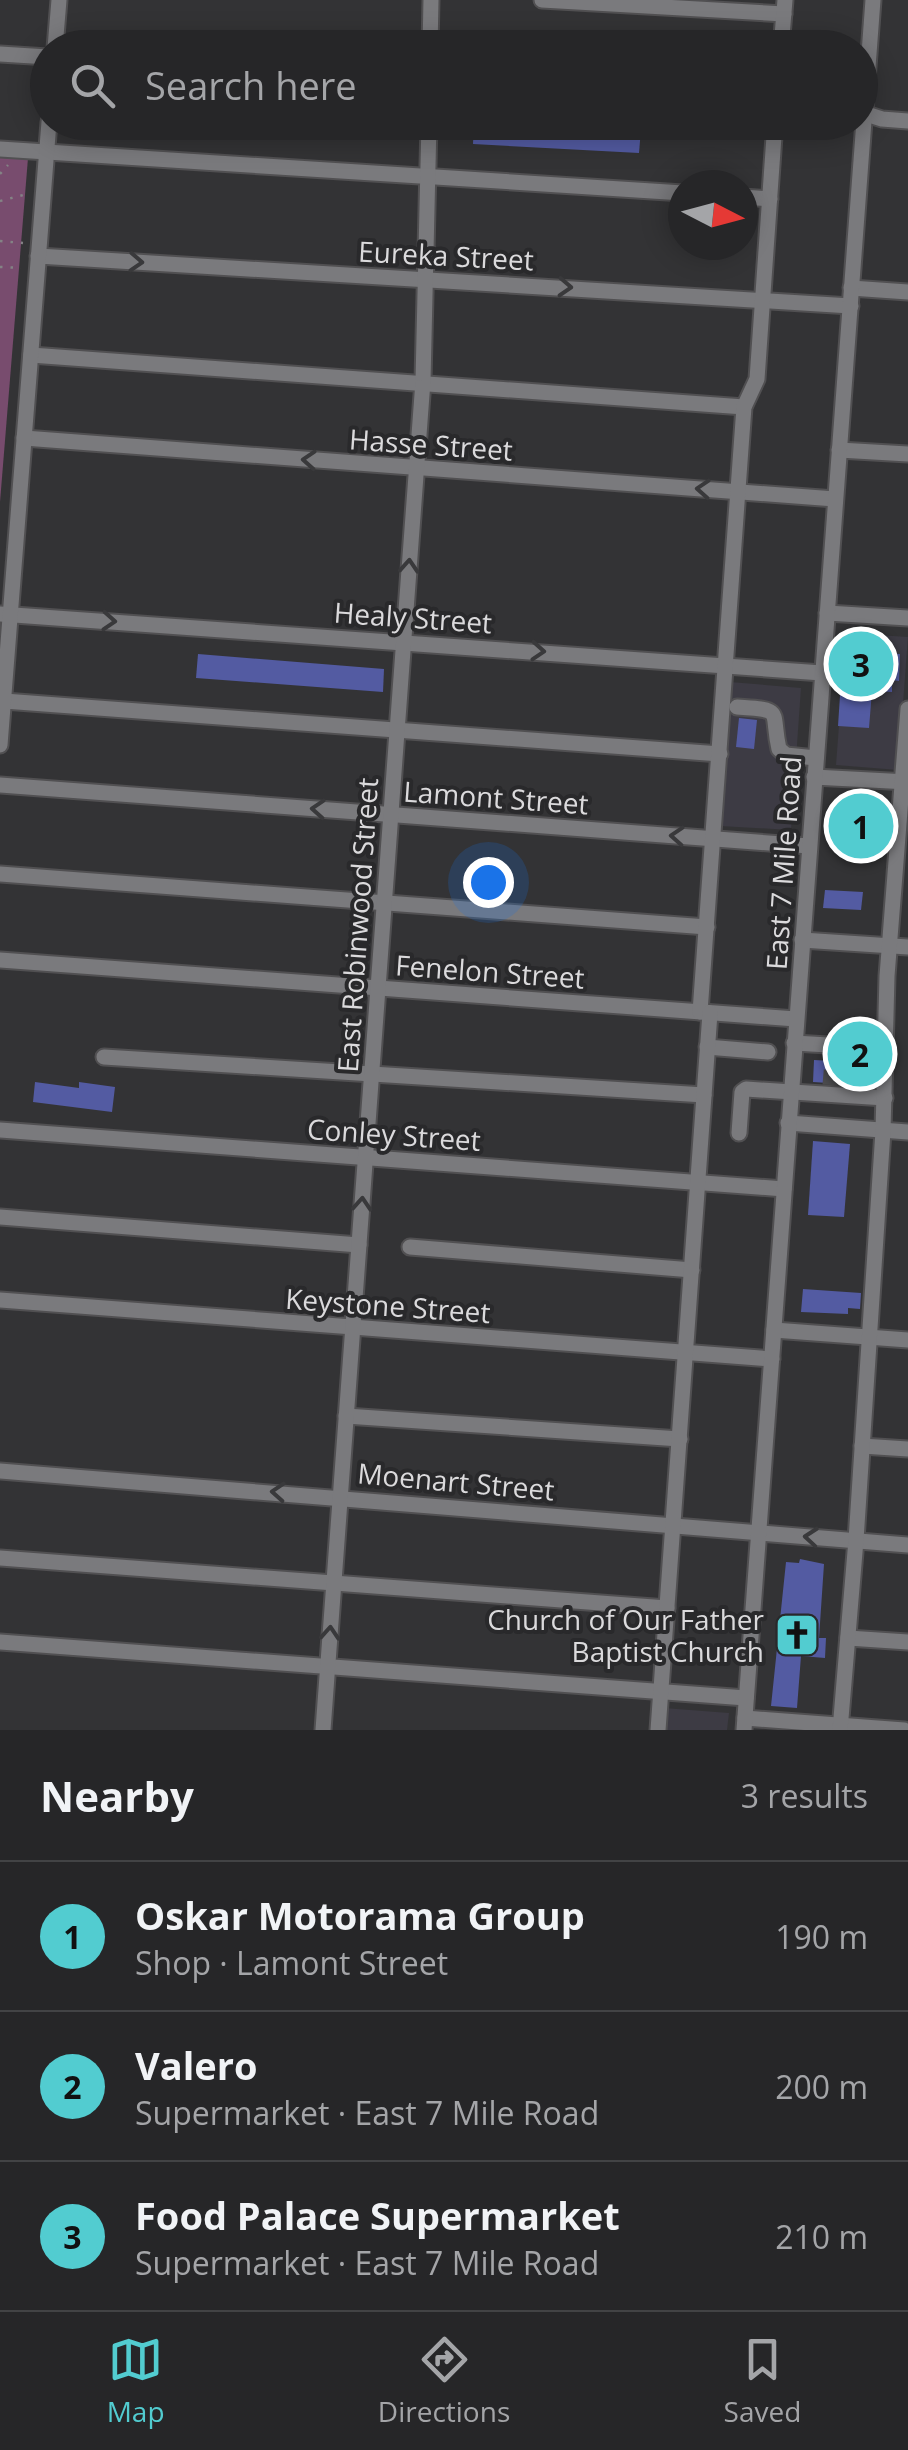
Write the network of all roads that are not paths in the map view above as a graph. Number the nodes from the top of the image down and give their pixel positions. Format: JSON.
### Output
{"nodes":[{"id":1,"x":59,"y":0,"type":"edge"},
{"id":2,"x":431,"y":0,"type":"edge"},
{"id":3,"x":542,"y":0,"type":"edge"},
{"id":4,"x":873,"y":0,"type":"edge"},
{"id":5,"x":784,"y":7,"type":"edge"},
{"id":6,"x":56,"y":30,"type":"edge"},
{"id":7,"x":430,"y":30,"type":"edge"},
{"id":8,"x":870,"y":30,"type":"edge"},
{"id":9,"x":0,"y":54,"type":"edge"},
{"id":10,"x":30,"y":56,"type":"edge"},
{"id":11,"x":878,"y":118,"type":"edge"},
{"id":12,"x":908,"y":121,"type":"edge"},
{"id":13,"x":48,"y":140,"type":"edge"},
{"id":14,"x":429,"y":140,"type":"edge"},
{"id":15,"x":774,"y":140,"type":"edge"},
{"id":16,"x":860,"y":140,"type":"edge"},
{"id":17,"x":0,"y":149,"type":"edge"},
{"id":18,"x":47,"y":152,"type":"junction"},
{"id":19,"x":428,"y":176,"type":"junction"},
{"id":20,"x":668,"y":192,"type":"edge"},
{"id":21,"x":758,"y":198,"type":"edge"},
{"id":22,"x":770,"y":199,"type":"junction"},
{"id":23,"x":38,"y":256,"type":"junction"},
{"id":24,"x":426,"y":279,"type":"junction"},
{"id":25,"x":851,"y":288,"type":"junction"},
{"id":26,"x":908,"y":292,"type":"edge"},
{"id":27,"x":764,"y":299,"type":"junction"},
{"id":28,"x":850,"y":306,"type":"junction"},
{"id":29,"x":30,"y":355,"type":"junction"},
{"id":30,"x":423,"y":382,"type":"junction"},
{"id":31,"x":744,"y":407,"type":"junction"},
{"id":32,"x":24,"y":438,"type":"junction"},
{"id":33,"x":839,"y":450,"type":"junction"},
{"id":34,"x":908,"y":454,"type":"edge"},
{"id":35,"x":416,"y":468,"type":"junction"},
{"id":36,"x":740,"y":492,"type":"junction"},
{"id":37,"x":835,"y":499,"type":"junction"},
{"id":38,"x":826,"y":612,"type":"junction"},
{"id":39,"x":6,"y":614,"type":"edge"},
{"id":40,"x":908,"y":618,"type":"edge"},
{"id":41,"x":403,"y":641,"type":"junction"},
{"id":42,"x":727,"y":666,"type":"junction"},
{"id":43,"x":822,"y":673,"type":"junction"},
{"id":44,"x":4,"y":701,"type":"junction"},
{"id":45,"x":737,"y":706,"type":"dead end"},
{"id":46,"x":908,"y":710,"type":"edge"},
{"id":47,"x":396,"y":730,"type":"junction"},
{"id":48,"x":0,"y":745,"type":"edge"},
{"id":49,"x":720,"y":754,"type":"junction"},
{"id":50,"x":816,"y":758,"type":"junction"},
{"id":51,"x":814,"y":776,"type":"junction"},
{"id":52,"x":905,"y":782,"type":"edge"},
{"id":53,"x":0,"y":785,"type":"edge"},
{"id":54,"x":390,"y":814,"type":"junction"},
{"id":55,"x":713,"y":839,"type":"junction"},
{"id":56,"x":809,"y":846,"type":"junction"},
{"id":57,"x":0,"y":874,"type":"edge"},
{"id":58,"x":383,"y":903,"type":"junction"},
{"id":59,"x":707,"y":928,"type":"junction"},
{"id":60,"x":802,"y":940,"type":"junction"},
{"id":61,"x":899,"y":946,"type":"edge"},
{"id":62,"x":0,"y":960,"type":"edge"},
{"id":63,"x":377,"y":988,"type":"junction"},
{"id":64,"x":705,"y":1012,"type":"junction"},
{"id":65,"x":796,"y":1019,"type":"junction"},
{"id":66,"x":794,"y":1042,"type":"junction"},
{"id":67,"x":708,"y":1047,"type":"junction"},
{"id":68,"x":768,"y":1052,"type":"dead end"},
{"id":69,"x":831,"y":1055,"type":"dead end"},
{"id":70,"x":104,"y":1057,"type":"dead end"},
{"id":71,"x":371,"y":1076,"type":"junction"},
{"id":72,"x":830,"y":1090,"type":"junction"},
{"id":73,"x":790,"y":1092,"type":"junction"},
{"id":74,"x":704,"y":1095,"type":"junction"},
{"id":75,"x":885,"y":1098,"type":"junction"},
{"id":76,"x":788,"y":1124,"type":"junction"},
{"id":77,"x":827,"y":1126,"type":"junction"},
{"id":78,"x":0,"y":1130,"type":"edge"},
{"id":79,"x":883,"y":1130,"type":"junction"},
{"id":80,"x":908,"y":1132,"type":"edge"},
{"id":81,"x":739,"y":1133,"type":"dead end"},
{"id":82,"x":365,"y":1157,"type":"junction"},
{"id":83,"x":697,"y":1182,"type":"junction"},
{"id":84,"x":784,"y":1189,"type":"junction"},
{"id":85,"x":0,"y":1217,"type":"edge"},
{"id":86,"x":358,"y":1245,"type":"junction"},
{"id":87,"x":410,"y":1247,"type":"dead end"},
{"id":88,"x":692,"y":1270,"type":"junction"},
{"id":89,"x":0,"y":1300,"type":"edge"},
{"id":90,"x":353,"y":1327,"type":"junction"},
{"id":91,"x":774,"y":1330,"type":"junction"},
{"id":92,"x":868,"y":1337,"type":"junction"},
{"id":93,"x":908,"y":1340,"type":"edge"},
{"id":94,"x":687,"y":1352,"type":"junction"},
{"id":95,"x":772,"y":1358,"type":"junction"},
{"id":96,"x":346,"y":1416,"type":"junction"},
{"id":97,"x":680,"y":1439,"type":"junction"},
{"id":98,"x":862,"y":1446,"type":"junction"},
{"id":99,"x":908,"y":1450,"type":"edge"},
{"id":100,"x":0,"y":1472,"type":"edge"},
{"id":101,"x":340,"y":1497,"type":"junction"},
{"id":102,"x":674,"y":1524,"type":"junction"},
{"id":103,"x":757,"y":1532,"type":"junction"},
{"id":104,"x":856,"y":1540,"type":"junction"},
{"id":105,"x":908,"y":1544,"type":"edge"},
{"id":106,"x":0,"y":1558,"type":"edge"},
{"id":107,"x":334,"y":1584,"type":"junction"},
{"id":108,"x":667,"y":1608,"type":"junction"},
{"id":109,"x":848,"y":1638,"type":"junction"},
{"id":110,"x":0,"y":1642,"type":"edge"},
{"id":111,"x":908,"y":1642,"type":"edge"},
{"id":112,"x":327,"y":1667,"type":"junction"},
{"id":113,"x":661,"y":1691,"type":"junction"},
{"id":114,"x":746,"y":1698,"type":"junction"},
{"id":115,"x":744,"y":1724,"type":"edge"},
{"id":116,"x":840,"y":1728,"type":"edge"},
{"id":117,"x":323,"y":1730,"type":"edge"},
{"id":118,"x":658,"y":1730,"type":"edge"},
{"id":119,"x":904,"y":1730,"type":"edge"}],
"edges":[{"from":1,"to":6,"type":"street"},
{"from":2,"to":7,"type":"street"},
{"from":3,"to":5,"type":"street"},
{"from":4,"to":8,"type":"street","name":"East 7 Mile Road"},
{"from":9,"to":10,"type":"street"},
{"from":11,"to":12,"type":"street"},
{"from":13,"to":18,"type":"street"},
{"from":14,"to":19,"type":"street","name":"East Robinwood Street"},
{"from":15,"to":22,"type":"street"},
{"from":16,"to":25,"type":"street","name":"East 7 Mile Road"},
{"from":17,"to":18,"type":"street"},
{"from":18,"to":19,"type":"street"},
{"from":18,"to":23,"type":"street"},
{"from":19,"to":20,"type":"street"},
{"from":19,"to":24,"type":"street","name":"East Robinwood Street"},
{"from":21,"to":22,"type":"street"},
{"from":22,"to":27,"type":"street"},
{"from":23,"to":24,"type":"street","name":"Eureka Street","one_way":true},
{"from":23,"to":29,"type":"street"},
{"from":24,"to":27,"type":"street","name":"Eureka Street","one_way":true},
{"from":24,"to":30,"type":"street","name":"East Robinwood Street"},
{"from":25,"to":26,"type":"street"},
{"from":25,"to":28,"type":"street","name":"East 7 Mile Road"},
{"from":27,"to":28,"type":"street","name":"Eureka Street"},
{"from":27,"to":31,"type":"street"},
{"from":28,"to":33,"type":"street","name":"East 7 Mile Road"},
{"from":29,"to":30,"type":"street"},
{"from":29,"to":32,"type":"street"},
{"from":30,"to":31,"type":"street"},
{"from":30,"to":35,"type":"street","name":"East Robinwood Street"},
{"from":31,"to":36,"type":"street"},
{"from":35,"to":32,"type":"street","name":"Hasse Street","one_way":true},
{"from":32,"to":39,"type":"street"},
{"from":33,"to":34,"type":"street"},
{"from":33,"to":37,"type":"street","name":"East 7 Mile Road"},
{"from":36,"to":35,"type":"street","name":"Hasse Street","one_way":true},
{"from":41,"to":35,"type":"street","name":"East Robinwood Street","one_way":true},
{"from":36,"to":37,"type":"street","name":"Hasse Street"},
{"from":36,"to":42,"type":"street"},
{"from":37,"to":38,"type":"street","name":"East 7 Mile Road"},
{"from":38,"to":40,"type":"street"},
{"from":38,"to":43,"type":"street","name":"East 7 Mile Road"},
{"from":39,"to":41,"type":"street","name":"Healy Street","one_way":true},
{"from":39,"to":44,"type":"street"},
{"from":41,"to":42,"type":"street","name":"Healy Street","one_way":true},
{"from":41,"to":47,"type":"street","name":"East Robinwood Street"},
{"from":42,"to":43,"type":"street","name":"Healy Street"},
{"from":42,"to":49,"type":"street"},
{"from":43,"to":50,"type":"street","name":"East 7 Mile Road"},
{"from":44,"to":47,"type":"street"},
{"from":44,"to":48,"type":"street"},
{"from":45,"to":50,"type":"street"},
{"from":46,"to":52,"type":"street"},
{"from":47,"to":49,"type":"street"},
{"from":47,"to":54,"type":"street","name":"East Robinwood Street"},
{"from":49,"to":55,"type":"street"},
{"from":50,"to":51,"type":"street","name":"East 7 Mile Road"},
{"from":51,"to":52,"type":"street"},
{"from":51,"to":56,"type":"street","name":"East 7 Mile Road"},
{"from":52,"to":61,"type":"street"},
{"from":54,"to":53,"type":"street","name":"Lamont Street","one_way":true},
{"from":55,"to":54,"type":"street","name":"Lamont Street","one_way":true},
{"from":54,"to":58,"type":"street","name":"East Robinwood Street"},
{"from":55,"to":56,"type":"street","name":"Lamont Street"},
{"from":55,"to":59,"type":"street"},
{"from":56,"to":60,"type":"street","name":"East 7 Mile Road"},
{"from":57,"to":58,"type":"street"},
{"from":58,"to":59,"type":"street"},
{"from":58,"to":63,"type":"street","name":"East Robinwood Street"},
{"from":59,"to":64,"type":"street"},
{"from":60,"to":61,"type":"street"},
{"from":60,"to":65,"type":"street","name":"East 7 Mile Road"},
{"from":61,"to":75,"type":"street"},
{"from":62,"to":63,"type":"street","name":"Fenelon Street"},
{"from":63,"to":64,"type":"street","name":"Fenelon Street"},
{"from":63,"to":71,"type":"street","name":"East Robinwood Street"},
{"from":64,"to":65,"type":"street","name":"Fenelon Street"},
{"from":64,"to":67,"type":"street"},
{"from":65,"to":66,"type":"street","name":"East 7 Mile Road"},
{"from":66,"to":69,"type":"street"},
{"from":66,"to":73,"type":"street","name":"East 7 Mile Road"},
{"from":67,"to":68,"type":"street"},
{"from":67,"to":74,"type":"street"},
{"from":70,"to":71,"type":"street"},
{"from":71,"to":74,"type":"street"},
{"from":71,"to":82,"type":"street","name":"East Robinwood Street"},
{"from":72,"to":73,"type":"street"},
{"from":72,"to":75,"type":"street"},
{"from":72,"to":77,"type":"street"},
{"from":73,"to":76,"type":"street","name":"East 7 Mile Road"},
{"from":73,"to":81,"type":"street"},
{"from":74,"to":83,"type":"street"},
{"from":75,"to":79,"type":"street"},
{"from":76,"to":77,"type":"street"},
{"from":76,"to":84,"type":"street","name":"East 7 Mile Road"},
{"from":77,"to":79,"type":"street"},
{"from":78,"to":82,"type":"street","name":"Conley Street"},
{"from":79,"to":80,"type":"street"},
{"from":79,"to":92,"type":"street"},
{"from":82,"to":83,"type":"street","name":"Conley Street"},
{"from":86,"to":82,"type":"street","name":"East Robinwood Street","one_way":true},
{"from":83,"to":84,"type":"street","name":"Conley Street"},
{"from":83,"to":88,"type":"street"},
{"from":84,"to":91,"type":"street","name":"East 7 Mile Road"},
{"from":85,"to":86,"type":"street"},
{"from":86,"to":90,"type":"street","name":"East Robinwood Street"},
{"from":87,"to":88,"type":"street"},
{"from":88,"to":94,"type":"street"},
{"from":89,"to":90,"type":"street","name":"Keystone Street"},
{"from":90,"to":94,"type":"street","name":"Keystone Street"},
{"from":90,"to":96,"type":"street","name":"East Robinwood Street"},
{"from":91,"to":92,"type":"street"},
{"from":91,"to":95,"type":"street","name":"East 7 Mile Road"},
{"from":92,"to":93,"type":"street"},
{"from":92,"to":98,"type":"street"},
{"from":94,"to":95,"type":"street","name":"Keystone Street"},
{"from":94,"to":97,"type":"street"},
{"from":95,"to":103,"type":"street","name":"East 7 Mile Road"},
{"from":96,"to":97,"type":"street"},
{"from":96,"to":101,"type":"street","name":"East Robinwood Street"},
{"from":97,"to":102,"type":"street"},
{"from":98,"to":99,"type":"street"},
{"from":98,"to":104,"type":"street"},
{"from":101,"to":100,"type":"street","name":"Moenart Street","one_way":true},
{"from":101,"to":102,"type":"street","name":"Moenart Street"},
{"from":101,"to":107,"type":"street","name":"East Robinwood Street"},
{"from":102,"to":103,"type":"street","name":"Moenart Street"},
{"from":102,"to":108,"type":"street"},
{"from":104,"to":103,"type":"street","name":"Moenart Street","one_way":true},
{"from":103,"to":114,"type":"street","name":"East 7 Mile Road"},
{"from":104,"to":105,"type":"street","name":"Moenart Street"},
{"from":104,"to":109,"type":"street"},
{"from":106,"to":107,"type":"street"},
{"from":107,"to":108,"type":"street"},
{"from":112,"to":107,"type":"street","name":"East Robinwood Street","one_way":true},
{"from":108,"to":113,"type":"street"},
{"from":109,"to":111,"type":"street"},
{"from":109,"to":116,"type":"street"},
{"from":110,"to":112,"type":"street"},
{"from":112,"to":113,"type":"street"},
{"from":112,"to":117,"type":"street","name":"East Robinwood Street"},
{"from":113,"to":114,"type":"street"},
{"from":113,"to":118,"type":"street"},
{"from":114,"to":115,"type":"street","name":"East 7 Mile Road"},
{"from":115,"to":116,"type":"street"},
{"from":116,"to":119,"type":"street"}]}
